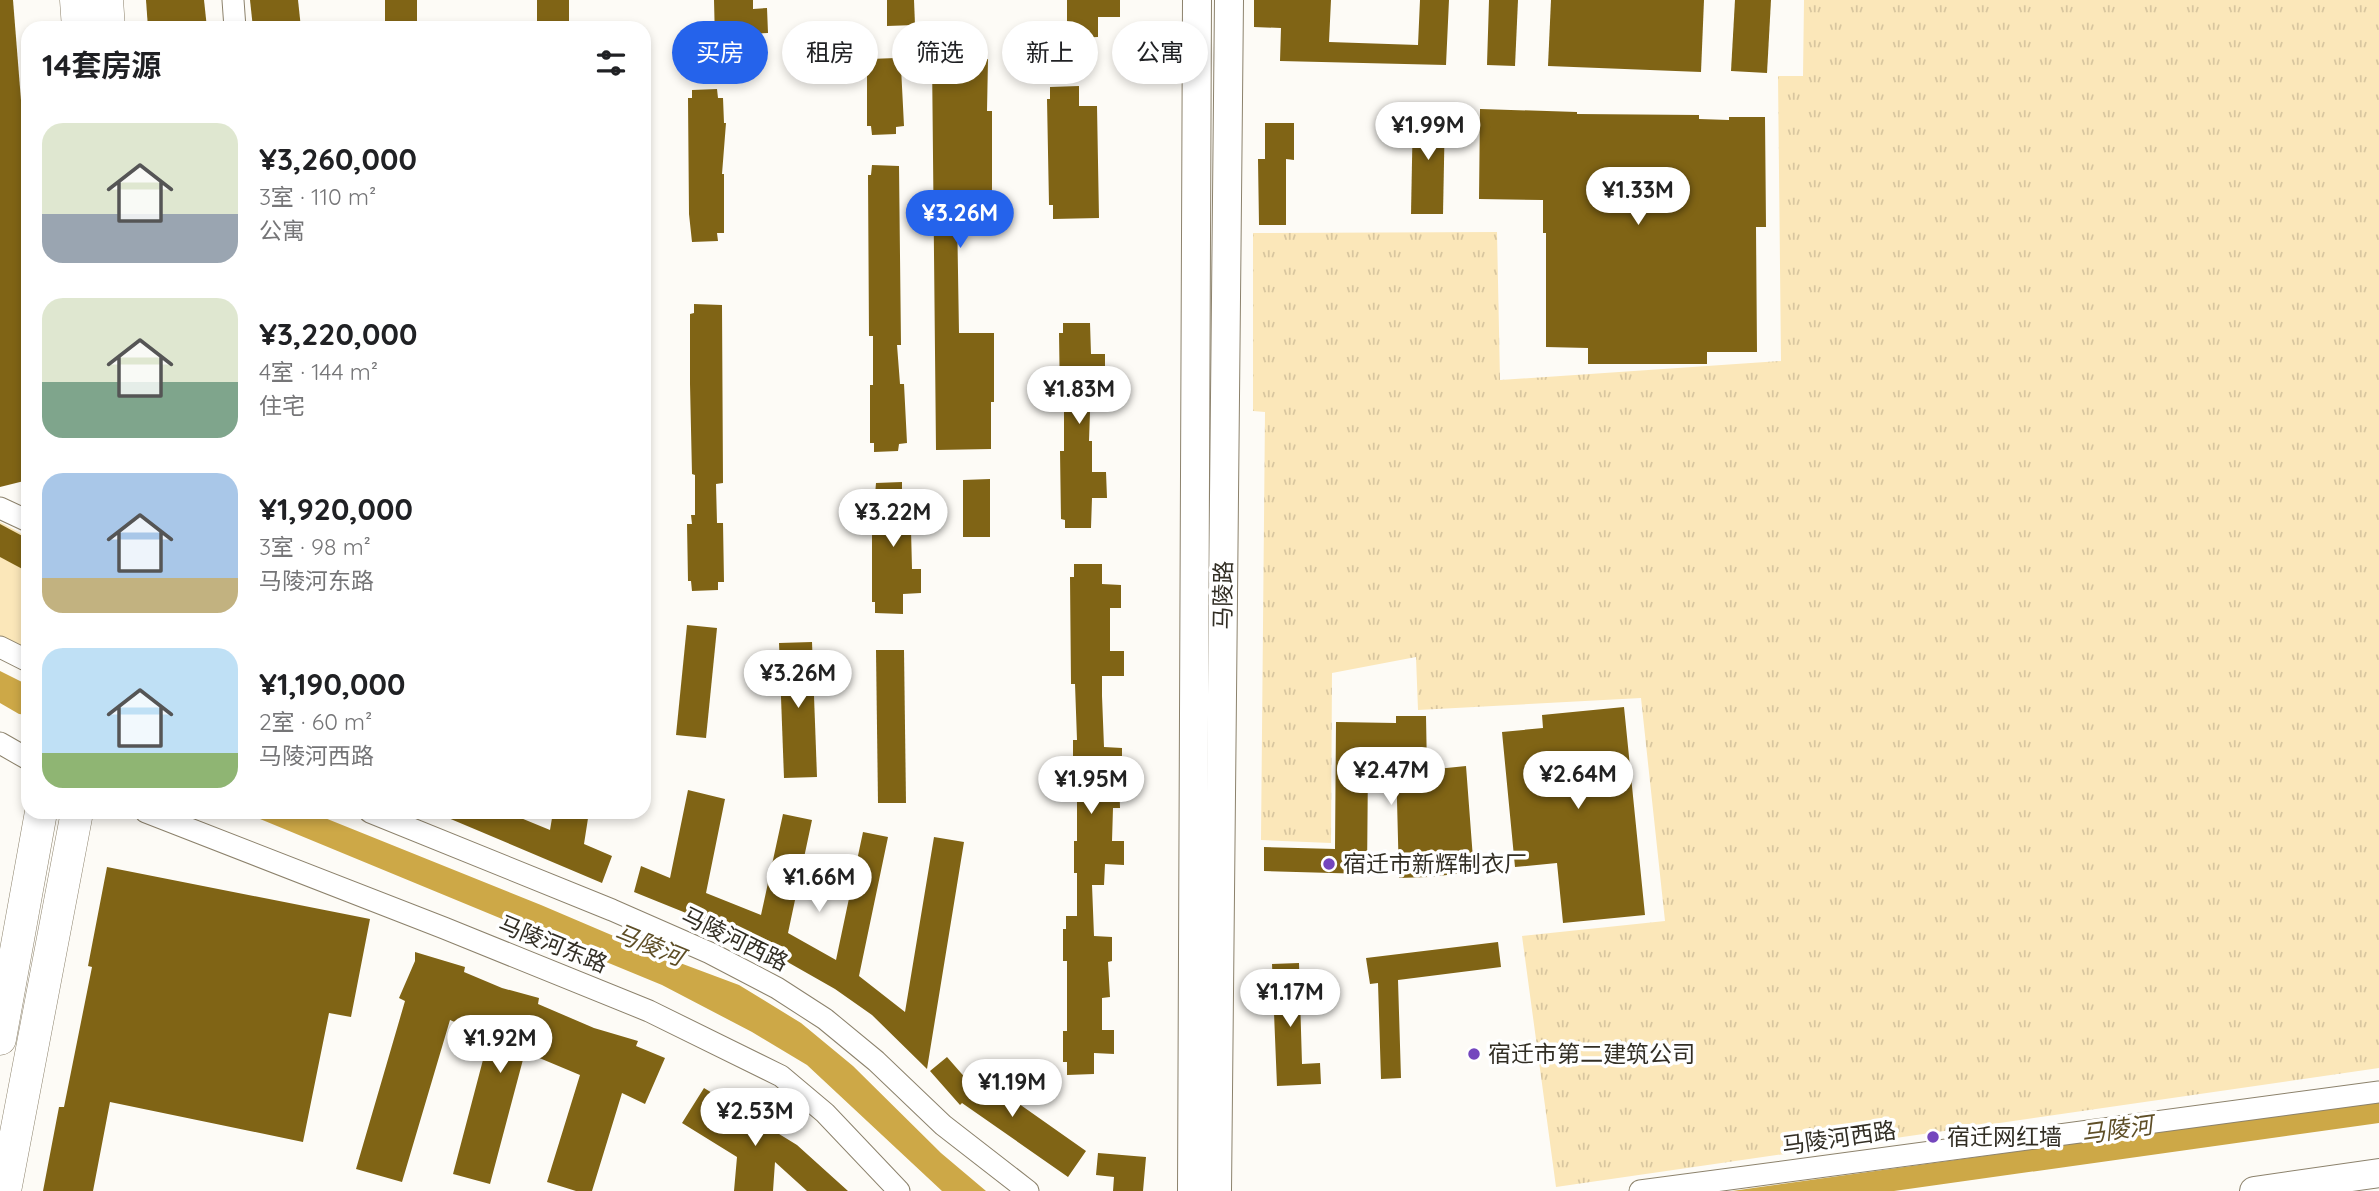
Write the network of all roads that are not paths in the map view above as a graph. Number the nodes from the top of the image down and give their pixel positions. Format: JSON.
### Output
{"nodes":[{"id":1,"x":76,"y":0,"type":"edge"},
{"id":2,"x":107,"y":0,"type":"edge"},
{"id":3,"x":233,"y":0,"type":"edge"},
{"id":4,"x":1197,"y":0,"type":"edge"},
{"id":5,"x":1228,"y":0,"type":"edge"},
{"id":6,"x":78,"y":21,"type":"edge"},
{"id":7,"x":108,"y":21,"type":"edge"},
{"id":8,"x":234,"y":21,"type":"edge"},
{"id":9,"x":0,"y":508,"type":"edge"},
{"id":10,"x":21,"y":518,"type":"edge"},
{"id":11,"x":0,"y":647,"type":"edge"},
{"id":12,"x":21,"y":658,"type":"edge"},
{"id":13,"x":0,"y":743,"type":"edge"},
{"id":14,"x":21,"y":755,"type":"edge"},
{"id":15,"x":26,"y":819,"type":"edge"},
{"id":16,"x":40,"y":819,"type":"edge"},
{"id":17,"x":76,"y":819,"type":"edge"},
{"id":18,"x":93,"y":819,"type":"edge"},
{"id":19,"x":164,"y":819,"type":"edge"},
{"id":20,"x":387,"y":819,"type":"edge"},
{"id":21,"x":0,"y":951,"type":"edge"},
{"id":22,"x":0,"y":1039,"type":"edge"},
{"id":23,"x":2379,"y":1092,"type":"edge"},
{"id":24,"x":2379,"y":1173,"type":"edge"},
{"id":25,"x":5,"y":1191,"type":"edge"},
{"id":26,"x":23,"y":1191,"type":"edge"},
{"id":27,"x":900,"y":1191,"type":"edge"},
{"id":28,"x":1028,"y":1191,"type":"edge"},
{"id":29,"x":1192,"y":1191,"type":"edge"},
{"id":30,"x":1217,"y":1191,"type":"edge"},
{"id":31,"x":1640,"y":1191,"type":"edge"},
{"id":32,"x":2254,"y":1191,"type":"edge"}],
"edges":[{"from":1,"to":6,"type":"main road"},
{"from":2,"to":7,"type":"main road"},
{"from":3,"to":8,"type":"street"},
{"from":4,"to":29,"type":"street","name":"马陵路"},
{"from":5,"to":30,"type":"street","name":"马陵路"},
{"from":9,"to":10,"type":"street"},
{"from":11,"to":12,"type":"street"},
{"from":13,"to":14,"type":"street"},
{"from":15,"to":21,"type":"main road"},
{"from":16,"to":22,"type":"main road"},
{"from":17,"to":25,"type":"main road"},
{"from":18,"to":26,"type":"main road"},
{"from":19,"to":27,"type":"street","name":"马陵河东路"},
{"from":20,"to":28,"type":"street","name":"马陵河西路"},
{"from":23,"to":31,"type":"street","name":"马陵河西路"},
{"from":24,"to":32,"type":"street"}]}
